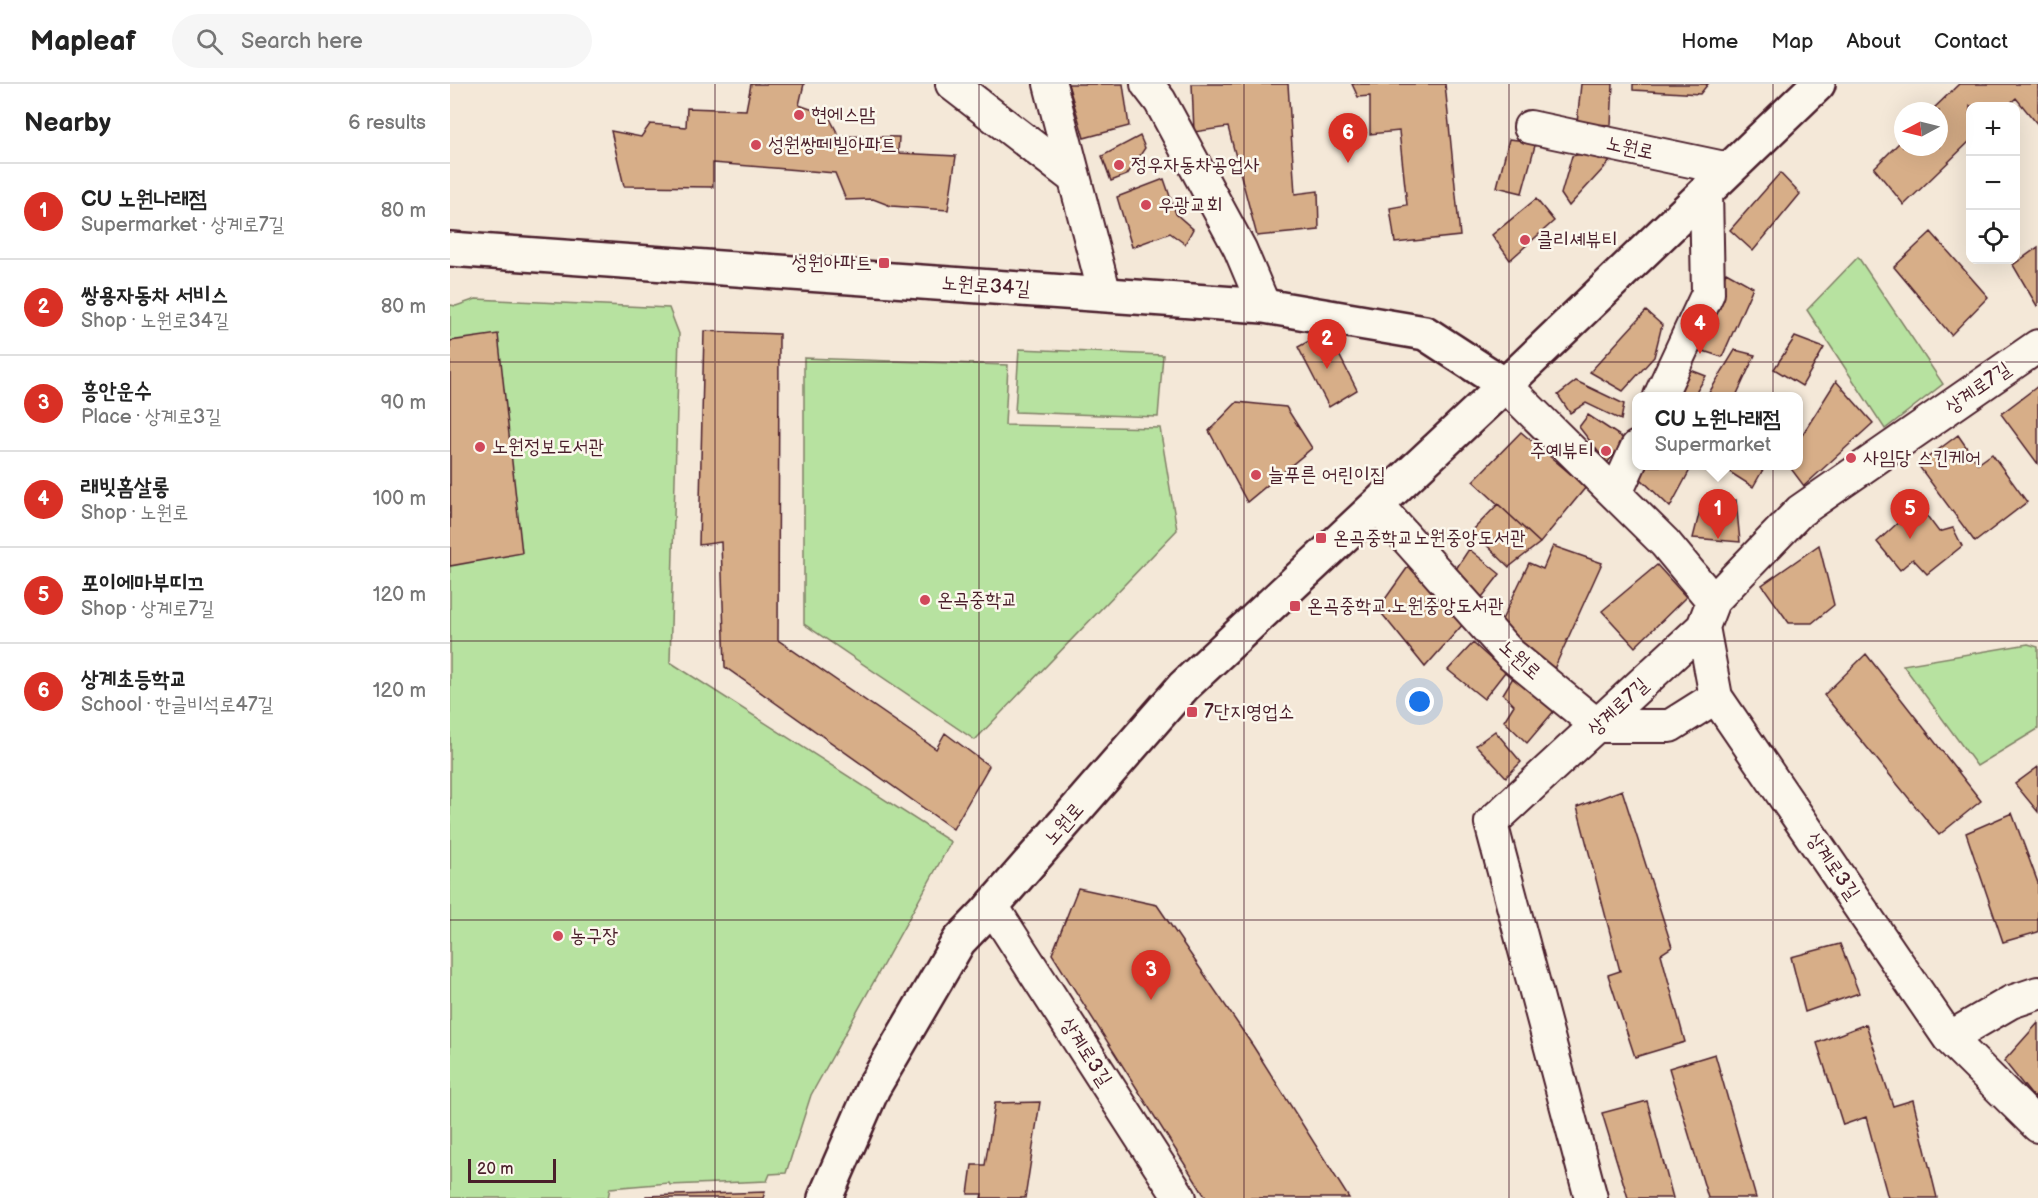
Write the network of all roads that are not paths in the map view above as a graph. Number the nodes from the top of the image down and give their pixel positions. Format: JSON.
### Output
{"nodes":[{"id":1,"x":952,"y":84,"type":"edge"},
{"id":2,"x":1050,"y":84,"type":"edge"},
{"id":3,"x":1147,"y":84,"type":"edge"},
{"id":4,"x":1816,"y":85,"type":"edge"},
{"id":5,"x":1530,"y":127,"type":"dead end"},
{"id":6,"x":1074,"y":178,"type":"junction"},
{"id":7,"x":1718,"y":180,"type":"junction"},
{"id":8,"x":450,"y":249,"type":"edge"},
{"id":9,"x":1105,"y":295,"type":"junction"},
{"id":10,"x":1264,"y":306,"type":"junction"},
{"id":11,"x":2038,"y":345,"type":"edge"},
{"id":12,"x":1505,"y":385,"type":"junction"},
{"id":13,"x":1662,"y":392,"type":"edge"},
{"id":14,"x":1632,"y":458,"type":"edge"},
{"id":15,"x":1616,"y":493,"type":"junction"},
{"id":16,"x":1377,"y":505,"type":"junction"},
{"id":17,"x":1708,"y":614,"type":"junction"},
{"id":18,"x":1716,"y":697,"type":"junction"},
{"id":19,"x":1598,"y":726,"type":"junction"},
{"id":20,"x":992,"y":906,"type":"junction"},
{"id":21,"x":2038,"y":993,"type":"edge"},
{"id":22,"x":1949,"y":1038,"type":"junction"},
{"id":23,"x":2038,"y":1126,"type":"edge"},
{"id":24,"x":825,"y":1198,"type":"edge"},
{"id":25,"x":1180,"y":1198,"type":"edge"},
{"id":26,"x":1591,"y":1198,"type":"edge"}],
"edges":[{"from":1,"to":6,"type":"street"},
{"from":2,"to":6,"type":"street"},
{"from":3,"to":10,"type":"street"},
{"from":4,"to":7,"type":"main road","name":"노원로"},
{"from":5,"to":7,"type":"street","name":"노원로"},
{"from":6,"to":9,"type":"street"},
{"from":7,"to":12,"type":"main road","name":"노원로"},
{"from":7,"to":13,"type":"street"},
{"from":8,"to":9,"type":"main road","name":"노원로34길"},
{"from":9,"to":10,"type":"main road","name":"노원로34길"},
{"from":10,"to":12,"type":"main road","name":"노원로34길"},
{"from":11,"to":17,"type":"street","name":"상계로7길"},
{"from":12,"to":15,"type":"street"},
{"from":12,"to":16,"type":"main road","name":"노원로"},
{"from":14,"to":15,"type":"street"},
{"from":15,"to":17,"type":"street"},
{"from":16,"to":19,"type":"street","name":"노원로"},
{"from":16,"to":20,"type":"main road","name":"노원로"},
{"from":17,"to":18,"type":"street"},
{"from":17,"to":19,"type":"street","name":"상계로7길"},
{"from":18,"to":19,"type":"street"},
{"from":18,"to":22,"type":"street","name":"상계로3길"},
{"from":19,"to":26,"type":"street","name":"상계로7길"},
{"from":20,"to":24,"type":"main road","name":"노원로"},
{"from":20,"to":25,"type":"street","name":"상계로3길"},
{"from":21,"to":22,"type":"street"},
{"from":22,"to":23,"type":"street","name":"상계로3길"}]}
